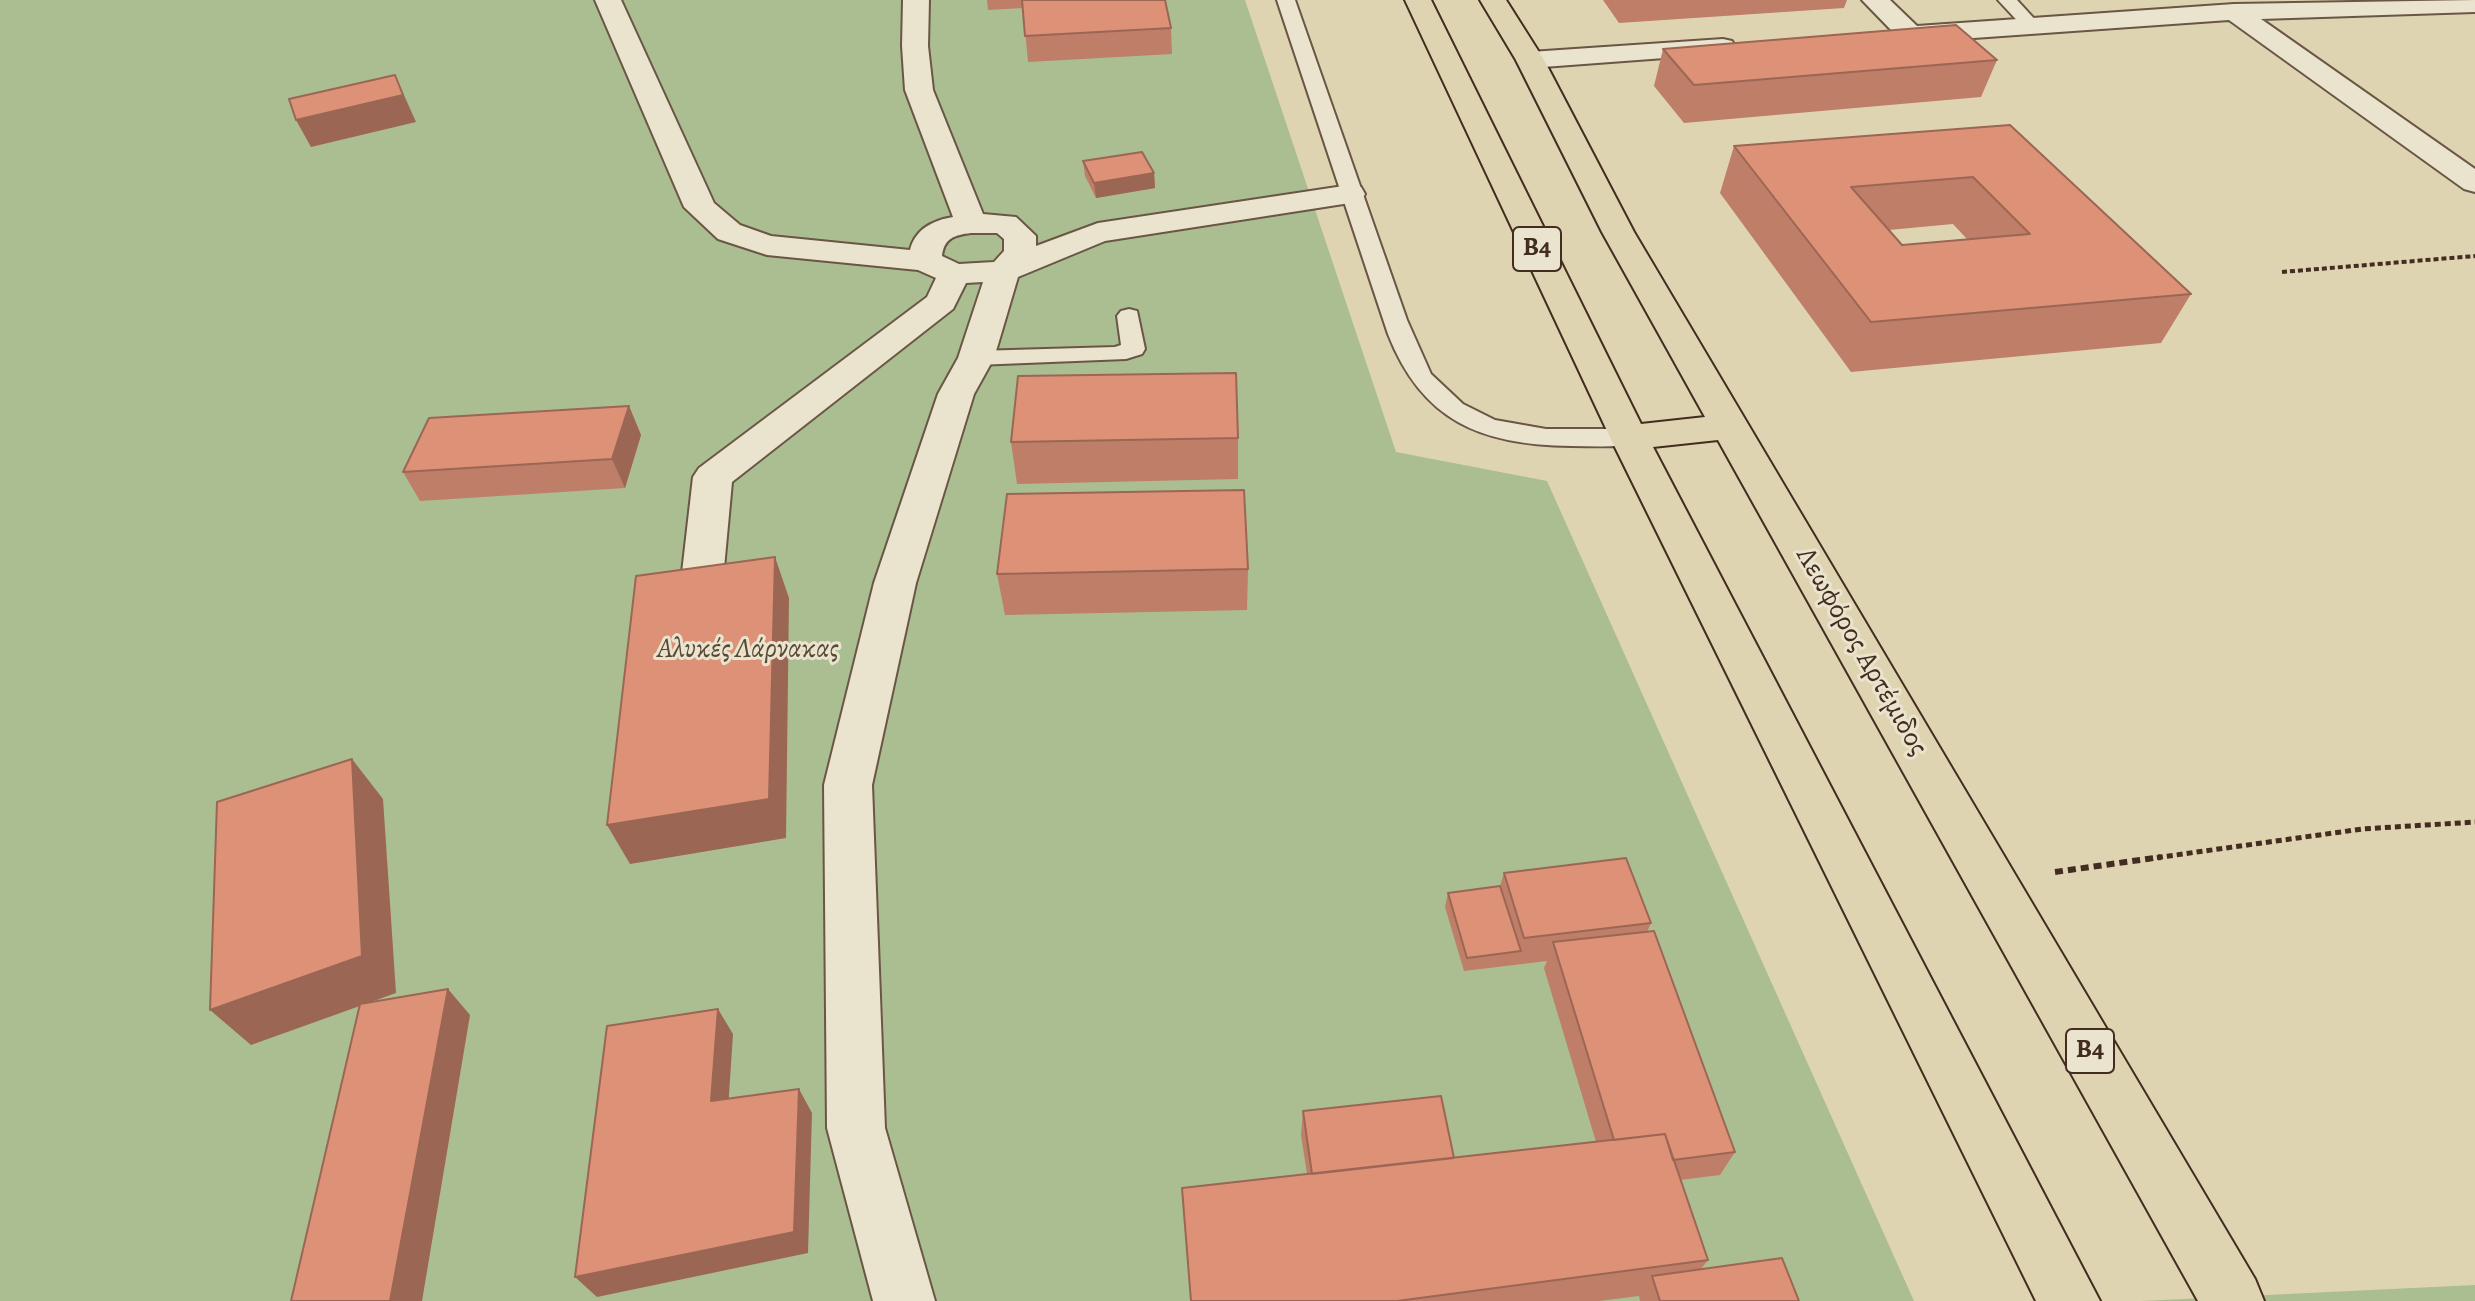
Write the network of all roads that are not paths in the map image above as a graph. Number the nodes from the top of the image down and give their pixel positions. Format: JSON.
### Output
{"nodes":[{"id":1,"x":608,"y":0,"type":"edge"},
{"id":2,"x":916,"y":0,"type":"edge"},
{"id":3,"x":1286,"y":0,"type":"edge"},
{"id":4,"x":1418,"y":0,"type":"edge"},
{"id":5,"x":1493,"y":0,"type":"edge"},
{"id":6,"x":1875,"y":0,"type":"edge"},
{"id":7,"x":2007,"y":0,"type":"edge"},
{"id":8,"x":2468,"y":3,"type":"edge"},
{"id":9,"x":2234,"y":12,"type":"junction"},
{"id":10,"x":2031,"y":25,"type":"junction"},
{"id":11,"x":1911,"y":35,"type":"junction"},
{"id":12,"x":1879,"y":37,"type":"edge"},
{"id":13,"x":1752,"y":45,"type":"edge"},
{"id":14,"x":1530,"y":60,"type":"junction"},
{"id":15,"x":2475,"y":183,"type":"edge"},
{"id":16,"x":1350,"y":194,"type":"junction"},
{"id":17,"x":971,"y":223,"type":"junction"},
{"id":18,"x":939,"y":267,"type":"junction"},
{"id":19,"x":1003,"y":271,"type":"junction"},
{"id":20,"x":1129,"y":316,"type":"dead end"},
{"id":21,"x":976,"y":358,"type":"junction"},
{"id":22,"x":1729,"y":427,"type":"junction"},
{"id":23,"x":1629,"y":437,"type":"junction"},
{"id":24,"x":701,"y":590,"type":"edge"},
{"id":25,"x":904,"y":1301,"type":"edge"},
{"id":26,"x":2069,"y":1301,"type":"edge"},
{"id":27,"x":2233,"y":1301,"type":"edge"}],
"edges":[{"from":1,"to":18,"type":"street"},
{"from":2,"to":17,"type":"street"},
{"from":3,"to":16,"type":"lane"},
{"from":4,"to":23,"type":"main road","number":"B4"},
{"from":5,"to":14,"type":"main road","name":"Λεωφόρος Αρτέμιδος","number":"B4"},
{"from":6,"to":11,"type":"street"},
{"from":7,"to":10,"type":"lane"},
{"from":8,"to":9,"type":"street"},
{"from":9,"to":10,"type":"street"},
{"from":9,"to":15,"type":"street"},
{"from":10,"to":11,"type":"street"},
{"from":11,"to":12,"type":"street"},
{"from":13,"to":14,"type":"street"},
{"from":14,"to":22,"type":"main road","name":"Λεωφόρος Αρτέμιδος","number":"B4"},
{"from":16,"to":19,"type":"street"},
{"from":16,"to":23,"type":"lane"},
{"from":17,"to":18,"type":"street"},
{"from":17,"to":19,"type":"street"},
{"from":18,"to":19,"type":"street"},
{"from":18,"to":24,"type":"street"},
{"from":19,"to":21,"type":"street"},
{"from":20,"to":21,"type":"lane"},
{"from":21,"to":25,"type":"street"},
{"from":22,"to":23,"type":"main road"},
{"from":22,"to":27,"type":"main road","name":"Λεωφόρος Αρτέμιδος","number":"B4"},
{"from":23,"to":26,"type":"main road","number":"B4"}]}
